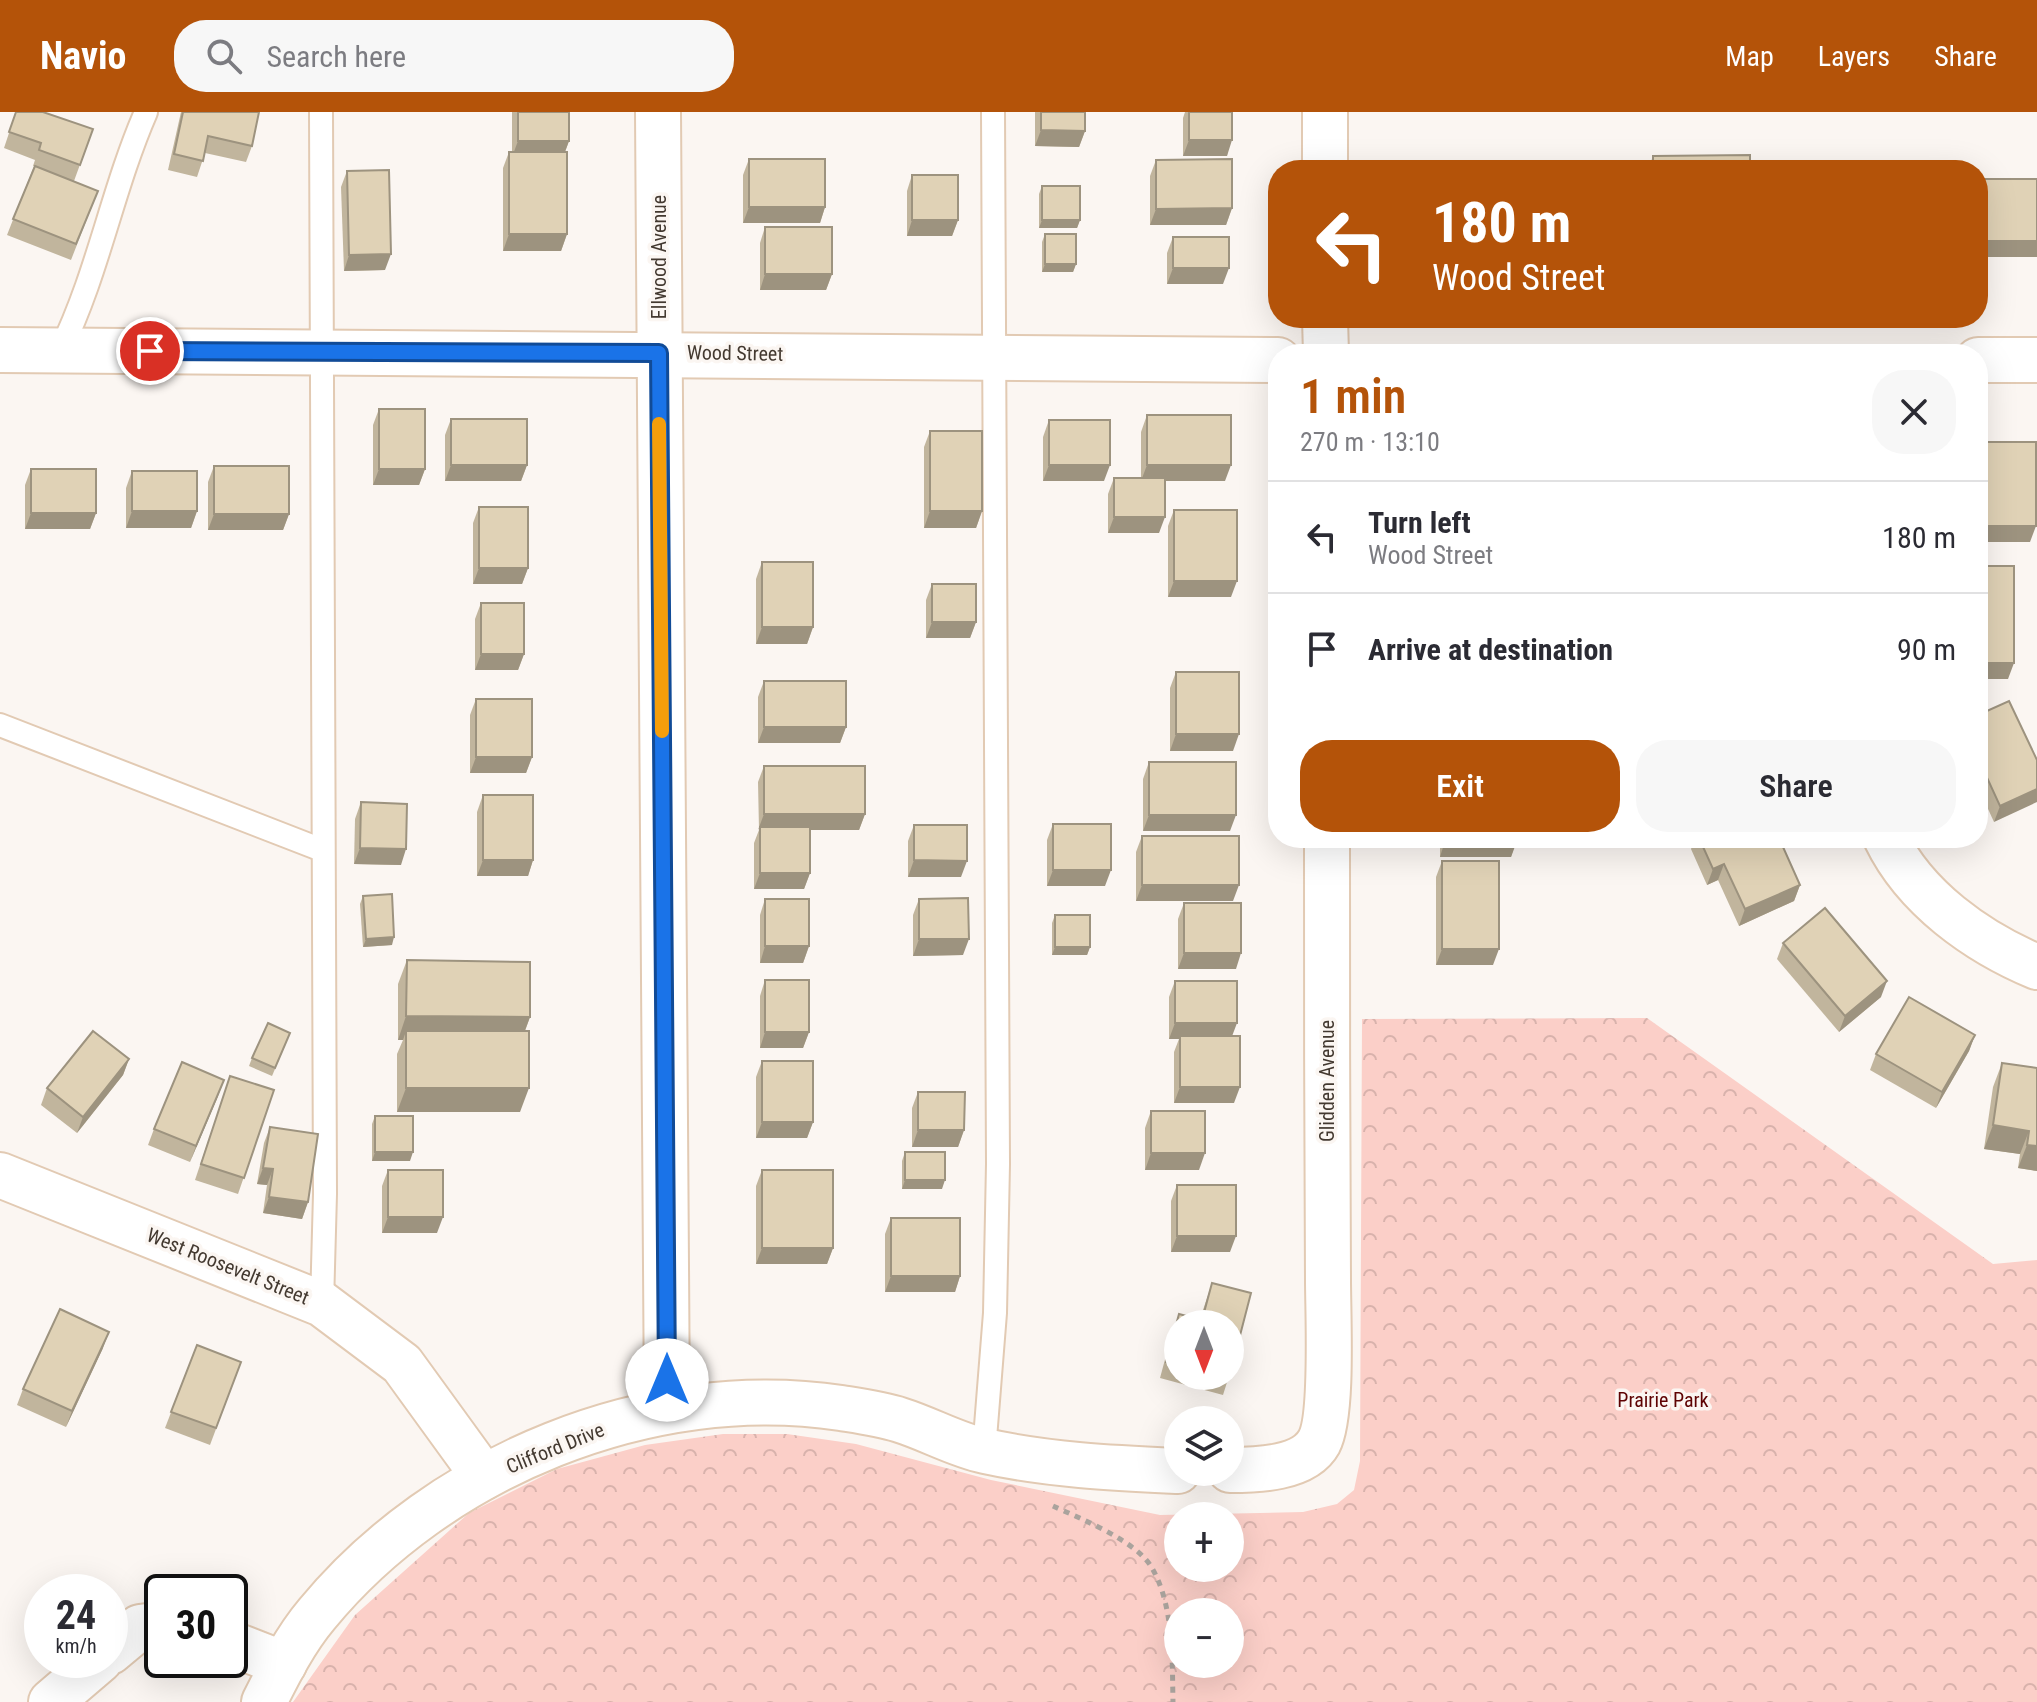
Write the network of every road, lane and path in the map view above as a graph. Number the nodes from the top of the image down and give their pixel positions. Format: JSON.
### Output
{"nodes":[{"id":1,"x":146,"y":112,"type":"edge"},
{"id":2,"x":321,"y":112,"type":"edge"},
{"id":3,"x":658,"y":112,"type":"edge"},
{"id":4,"x":993,"y":112,"type":"edge"},
{"id":5,"x":1325,"y":112,"type":"edge"},
{"id":6,"x":1325,"y":160,"type":"edge"},
{"id":7,"x":0,"y":350,"type":"edge"},
{"id":8,"x":60,"y":351,"type":"junction"},
{"id":9,"x":320,"y":351,"type":"junction"},
{"id":10,"x":659,"y":353,"type":"junction"},
{"id":11,"x":995,"y":356,"type":"junction"},
{"id":12,"x":1268,"y":360,"type":"edge"},
{"id":13,"x":1988,"y":360,"type":"edge"},
{"id":14,"x":2037,"y":360,"type":"edge"},
{"id":15,"x":0,"y":725,"type":"edge"},
{"id":16,"x":1327,"y":848,"type":"edge"},
{"id":17,"x":1893,"y":848,"type":"edge"},
{"id":18,"x":322,"y":850,"type":"junction"},
{"id":19,"x":2037,"y":967,"type":"edge"},
{"id":20,"x":0,"y":1175,"type":"edge"},
{"id":21,"x":322,"y":1304,"type":"junction"},
{"id":22,"x":667,"y":1410,"type":"junction"},
{"id":23,"x":984,"y":1451,"type":"junction"},
{"id":24,"x":1244,"y":1468,"type":"edge"},
{"id":25,"x":1164,"y":1470,"type":"edge"},
{"id":26,"x":484,"y":1477,"type":"junction"},
{"id":27,"x":1042,"y":1501,"type":"dead end"},
{"id":28,"x":248,"y":1650,"type":"edge"},
{"id":29,"x":284,"y":1664,"type":"junction"},
{"id":30,"x":79,"y":1678,"type":"edge"},
{"id":31,"x":51,"y":1702,"type":"edge"},
{"id":32,"x":264,"y":1702,"type":"edge"},
{"id":33,"x":1173,"y":1702,"type":"edge"}],
"edges":[{"from":1,"to":8,"type":"lane"},
{"from":2,"to":9,"type":"lane"},
{"from":3,"to":10,"type":"street","name":"Ellwood Avenue"},
{"from":4,"to":11,"type":"lane"},
{"from":5,"to":6,"type":"street"},
{"from":7,"to":8,"type":"street","name":"Wood Street"},
{"from":8,"to":9,"type":"street","name":"Wood Street"},
{"from":9,"to":10,"type":"street","name":"Wood Street"},
{"from":9,"to":18,"type":"lane"},
{"from":10,"to":11,"type":"street","name":"Wood Street"},
{"from":10,"to":22,"type":"street","name":"Ellwood Avenue"},
{"from":11,"to":12,"type":"street","name":"Wood Street"},
{"from":11,"to":23,"type":"lane"},
{"from":13,"to":14,"type":"street"},
{"from":15,"to":18,"type":"lane"},
{"from":16,"to":24,"type":"street","name":"Glidden Avenue"},
{"from":17,"to":19,"type":"street"},
{"from":18,"to":21,"type":"lane"},
{"from":20,"to":21,"type":"street","name":"West Roosevelt Street"},
{"from":21,"to":26,"type":"street","name":"West Roosevelt Street"},
{"from":22,"to":23,"type":"street","name":"Clifford Drive"},
{"from":22,"to":26,"type":"street","name":"Clifford Drive"},
{"from":23,"to":25,"type":"street","name":"Clifford Drive"},
{"from":26,"to":29,"type":"street","name":"Clifford Drive"},
{"from":27,"to":33,"type":"path"},
{"from":28,"to":29,"type":"street"},
{"from":29,"to":32,"type":"street","name":"Clifford Drive"},
{"from":30,"to":31,"type":"street"}]}
